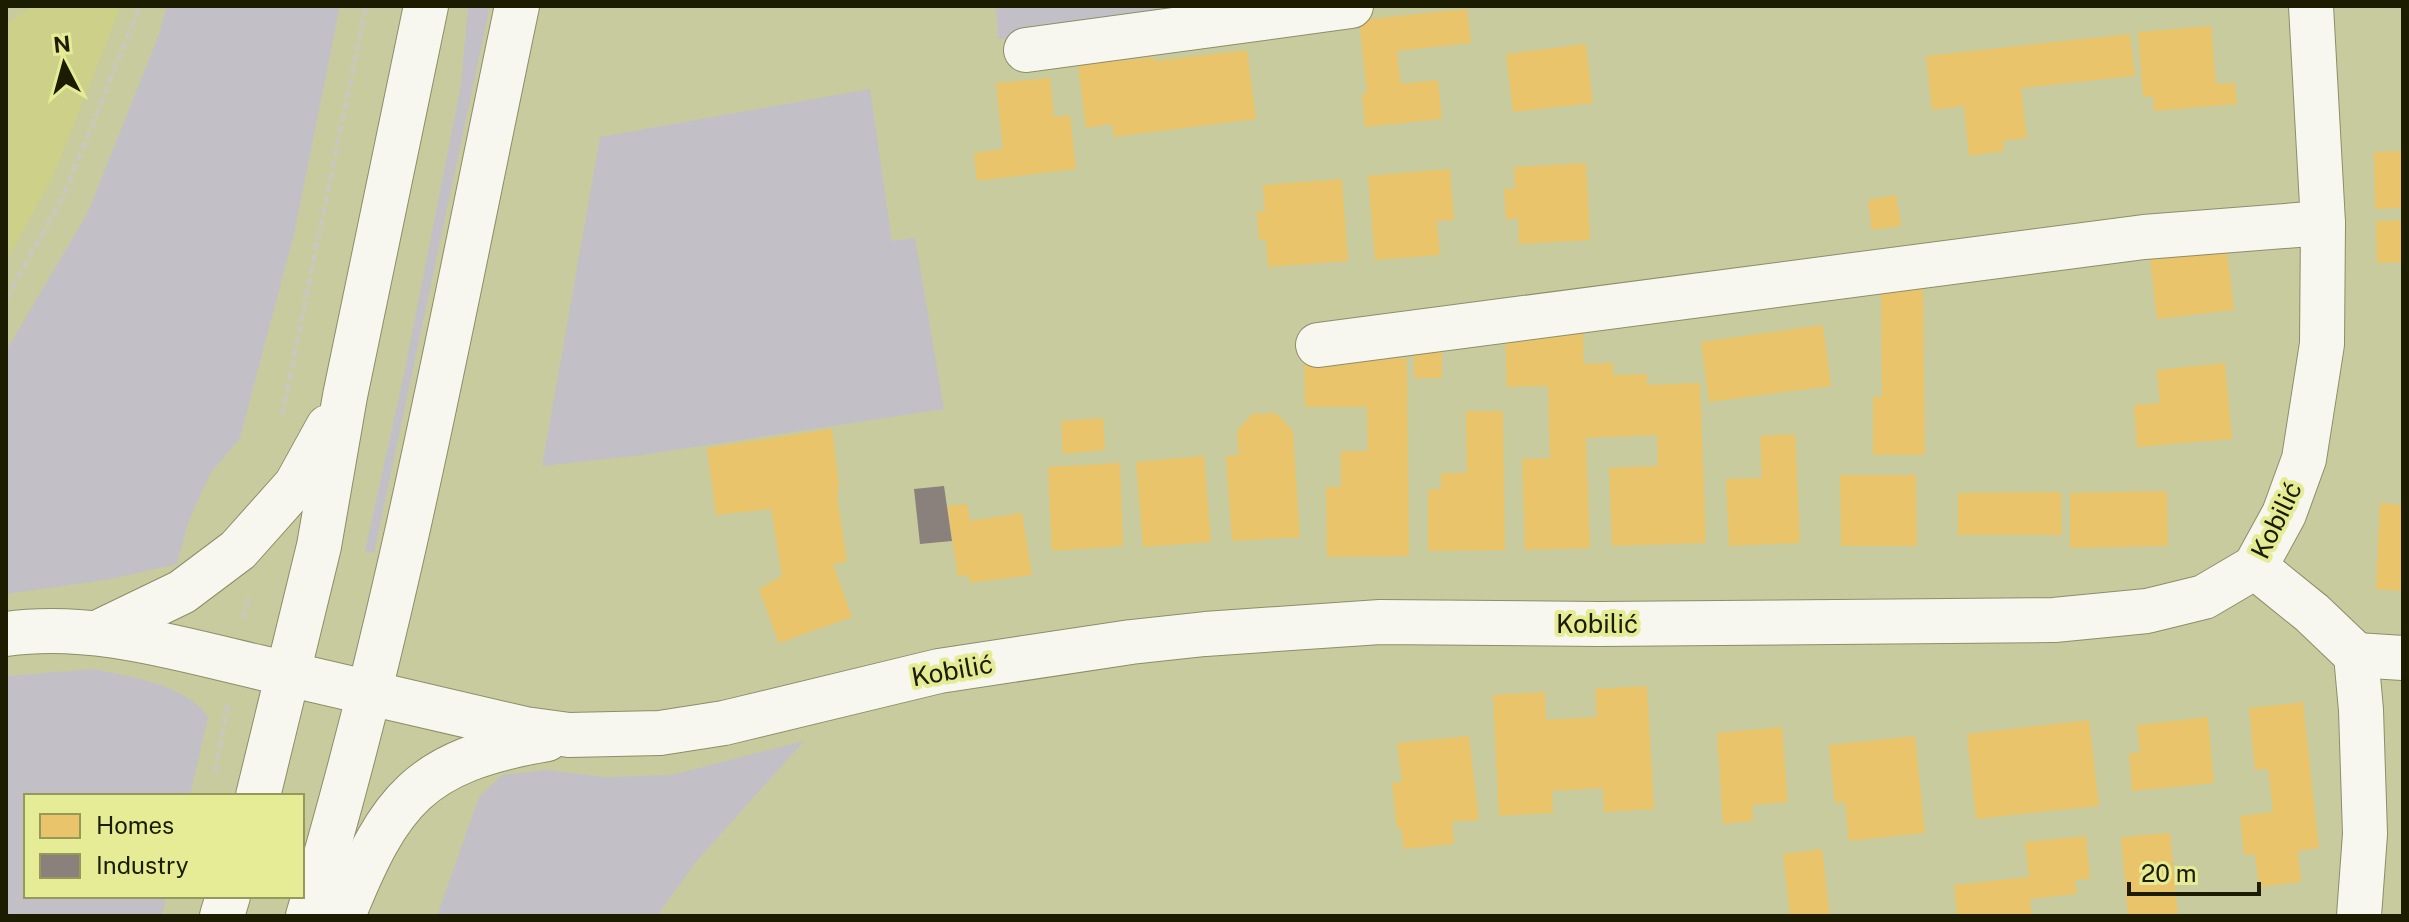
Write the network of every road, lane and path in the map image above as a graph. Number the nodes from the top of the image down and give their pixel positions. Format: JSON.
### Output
{"nodes":[{"id":1,"x":140,"y":6,"type":"edge"},
{"id":2,"x":366,"y":6,"type":"edge"},
{"id":3,"x":426,"y":6,"type":"edge"},
{"id":4,"x":517,"y":6,"type":"edge"},
{"id":5,"x":1351,"y":6,"type":"edge"},
{"id":6,"x":2311,"y":6,"type":"edge"},
{"id":7,"x":1026,"y":50,"type":"dead end"},
{"id":8,"x":2323,"y":223,"type":"junction"},
{"id":9,"x":6,"y":299,"type":"edge"},
{"id":10,"x":1318,"y":345,"type":"dead end"},
{"id":11,"x":345,"y":396,"type":"junction"},
{"id":12,"x":282,"y":416,"type":"dead end"},
{"id":13,"x":2255,"y":567,"type":"junction"},
{"id":14,"x":97,"y":633,"type":"junction"},
{"id":15,"x":6,"y":634,"type":"edge"},
{"id":16,"x":2356,"y":655,"type":"junction"},
{"id":17,"x":2403,"y":658,"type":"edge"},
{"id":18,"x":288,"y":674,"type":"junction"},
{"id":19,"x":369,"y":693,"type":"junction"},
{"id":20,"x":223,"y":732,"type":"dead end"},
{"id":21,"x":569,"y":735,"type":"junction"},
{"id":22,"x":212,"y":783,"type":"dead end"},
{"id":23,"x":258,"y":794,"type":"edge"},
{"id":24,"x":308,"y":916,"type":"edge"},
{"id":25,"x":343,"y":916,"type":"edge"},
{"id":26,"x":2359,"y":916,"type":"edge"}],
"edges":[{"from":1,"to":9,"type":"path"},
{"from":2,"to":12,"type":"path"},
{"from":3,"to":11,"type":"main road"},
{"from":4,"to":19,"type":"main road"},
{"from":5,"to":7,"type":"main road"},
{"from":6,"to":8,"type":"main road","name":"Kobilić"},
{"from":8,"to":10,"type":"main road"},
{"from":8,"to":13,"type":"main road","name":"Kobilić"},
{"from":11,"to":14,"type":"main road"},
{"from":11,"to":18,"type":"main road"},
{"from":13,"to":16,"type":"main road"},
{"from":13,"to":21,"type":"main road","name":"Kobilić"},
{"from":14,"to":15,"type":"main road","name":"Kobilić"},
{"from":14,"to":18,"type":"main road","name":"Kobilić"},
{"from":16,"to":17,"type":"main road"},
{"from":16,"to":26,"type":"main road"},
{"from":18,"to":19,"type":"main road","name":"Kobilić"},
{"from":18,"to":23,"type":"main road"},
{"from":19,"to":21,"type":"main road","name":"Kobilić"},
{"from":19,"to":24,"type":"main road"},
{"from":20,"to":22,"type":"path"},
{"from":21,"to":25,"type":"main road"}]}
